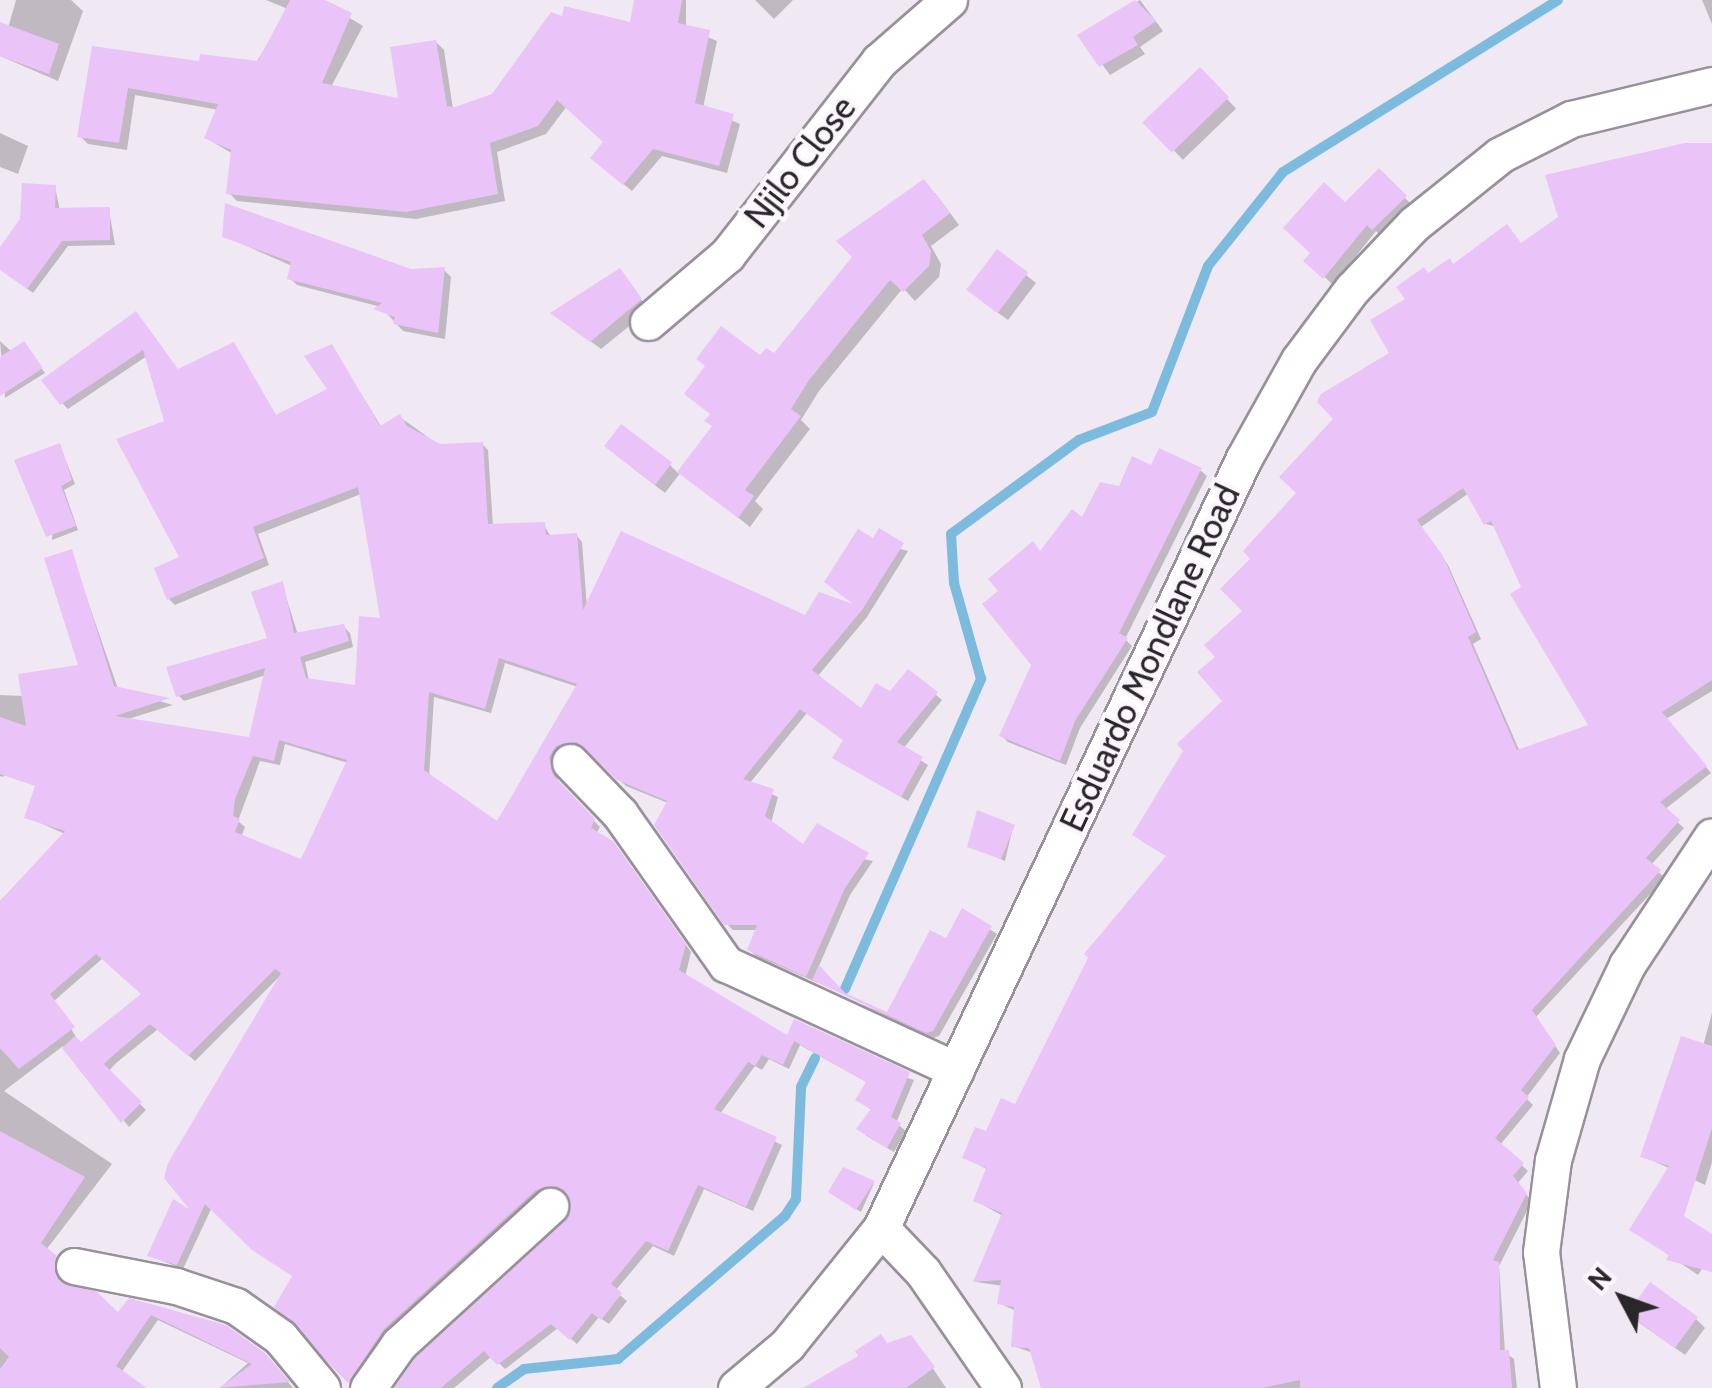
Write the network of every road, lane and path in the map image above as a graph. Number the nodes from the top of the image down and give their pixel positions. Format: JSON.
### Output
{"nodes":[{"id":1,"x":949,"y":0,"type":"edge"},
{"id":2,"x":1712,"y":85,"type":"edge"},
{"id":3,"x":648,"y":322,"type":"dead end"},
{"id":4,"x":570,"y":762,"type":"dead end"},
{"id":5,"x":1712,"y":836,"type":"edge"},
{"id":6,"x":956,"y":1070,"type":"junction"},
{"id":7,"x":550,"y":1206,"type":"dead end"},
{"id":8,"x":881,"y":1228,"type":"junction"},
{"id":9,"x":91,"y":1269,"type":"dead end"},
{"id":10,"x":322,"y":1388,"type":"edge"},
{"id":11,"x":368,"y":1388,"type":"edge"},
{"id":12,"x":736,"y":1388,"type":"edge"},
{"id":13,"x":1003,"y":1388,"type":"edge"},
{"id":14,"x":1558,"y":1388,"type":"edge"}],
"edges":[{"from":1,"to":3,"type":"street","name":"Njilo Close"},
{"from":2,"to":6,"type":"street","name":"Esduardo Mondlane Road"},
{"from":4,"to":6,"type":"street"},
{"from":5,"to":14,"type":"street"},
{"from":6,"to":8,"type":"street","name":"Esduardo Mondlane Road"},
{"from":7,"to":11,"type":"street"},
{"from":8,"to":12,"type":"street","name":"Esduardo Mondlane Road"},
{"from":8,"to":13,"type":"street"},
{"from":9,"to":10,"type":"street"}]}
